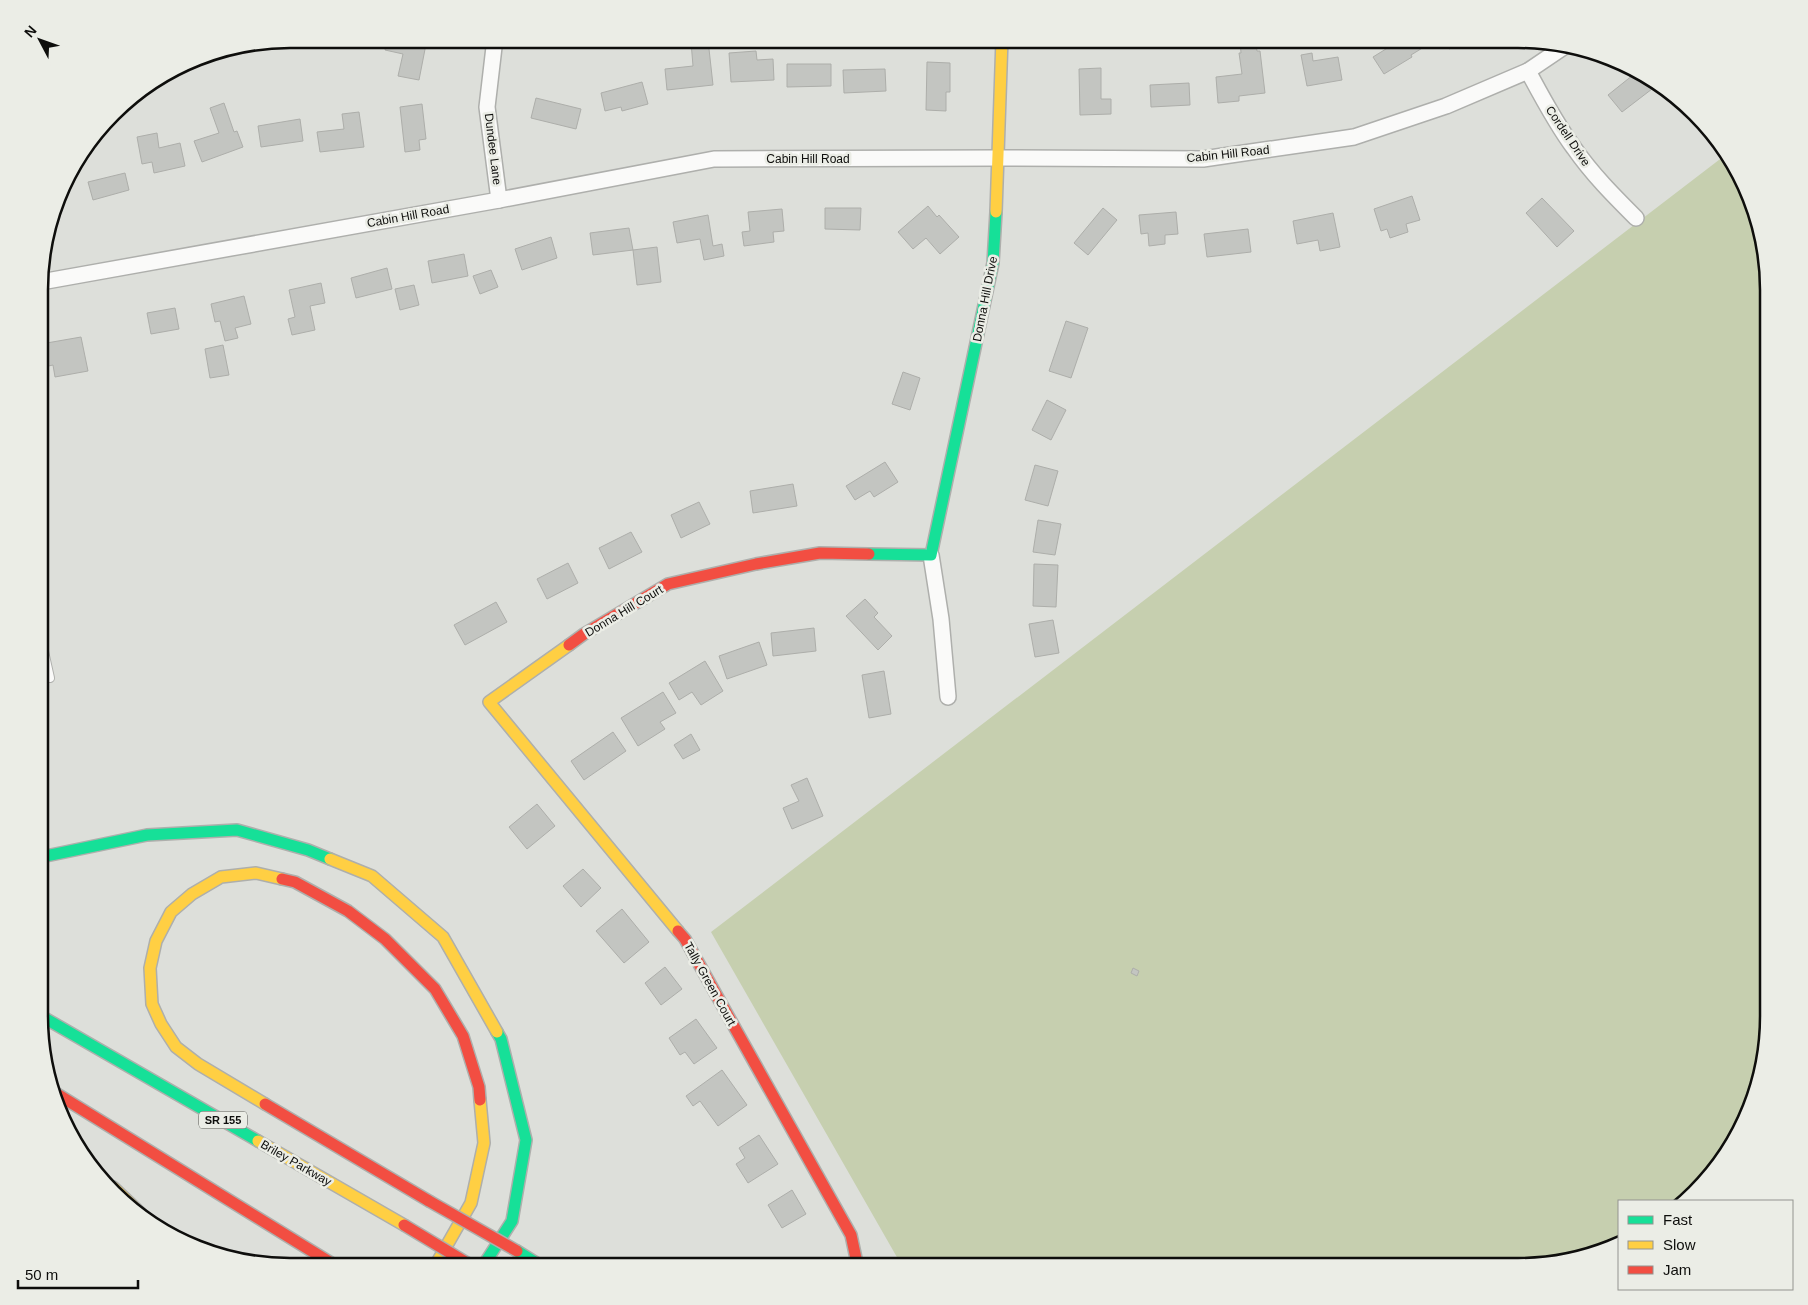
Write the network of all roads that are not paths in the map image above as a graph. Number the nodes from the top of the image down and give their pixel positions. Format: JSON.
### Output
{"nodes":[{"id":1,"x":494,"y":48,"type":"edge"},
{"id":2,"x":1002,"y":48,"type":"edge"},
{"id":3,"x":1558,"y":51,"type":"edge"},
{"id":4,"x":1528,"y":71,"type":"junction"},
{"id":5,"x":999,"y":158,"type":"junction"},
{"id":6,"x":500,"y":200,"type":"junction"},
{"id":7,"x":1636,"y":218,"type":"dead end"},
{"id":8,"x":48,"y":281,"type":"edge"},
{"id":9,"x":931,"y":555,"type":"junction"},
{"id":10,"x":48,"y":669,"type":"edge"},
{"id":11,"x":50,"y":678,"type":"dead end"},
{"id":12,"x":948,"y":697,"type":"dead end"},
{"id":13,"x":516,"y":734,"type":"joint"},
{"id":14,"x":48,"y":856,"type":"edge"},
{"id":15,"x":48,"y":1020,"type":"edge"},
{"id":16,"x":62,"y":1097,"type":"edge"},
{"id":17,"x":462,"y":1220,"type":"edge"},
{"id":18,"x":462,"y":1220,"type":"edge"},
{"id":19,"x":462,"y":1220,"type":"edge"},
{"id":20,"x":462,"y":1220,"type":"edge"},
{"id":21,"x":323,"y":1258,"type":"edge"},
{"id":22,"x":440,"y":1258,"type":"edge"},
{"id":23,"x":459,"y":1258,"type":"edge"},
{"id":24,"x":487,"y":1258,"type":"edge"},
{"id":25,"x":528,"y":1258,"type":"edge"},
{"id":26,"x":856,"y":1258,"type":"edge"}],
"edges":[{"from":1,"to":6,"type":"street","name":"Dundee Lane"},
{"from":2,"to":5,"type":"main road","name":"Donna Hill Drive"},
{"from":3,"to":4,"type":"street","name":"Cabin Hill Road"},
{"from":4,"to":5,"type":"street","name":"Cabin Hill Road"},
{"from":4,"to":7,"type":"street","name":"Cordell Drive"},
{"from":5,"to":6,"type":"street","name":"Cabin Hill Road"},
{"from":5,"to":9,"type":"main road","name":"Donna Hill Drive"},
{"from":6,"to":8,"type":"street","name":"Cabin Hill Road"},
{"from":9,"to":12,"type":"street","name":"Donna Hill Drive"},
{"from":9,"to":13,"type":"main road","name":"Donna Hill Court"},
{"from":10,"to":11,"type":"lane"},
{"from":13,"to":26,"type":"main road","name":"Tally Green Court"},
{"from":14,"to":24,"type":"main road"},
{"from":15,"to":23,"type":"main road","name":"Briley Parkway","number":"SR 155","bridge":true},
{"from":16,"to":21,"type":"main road"},
{"from":17,"to":25,"type":"main road","bridge":true},
{"from":18,"to":19,"type":"main road","bridge":true},
{"from":20,"to":22,"type":"main road","bridge":true}]}
